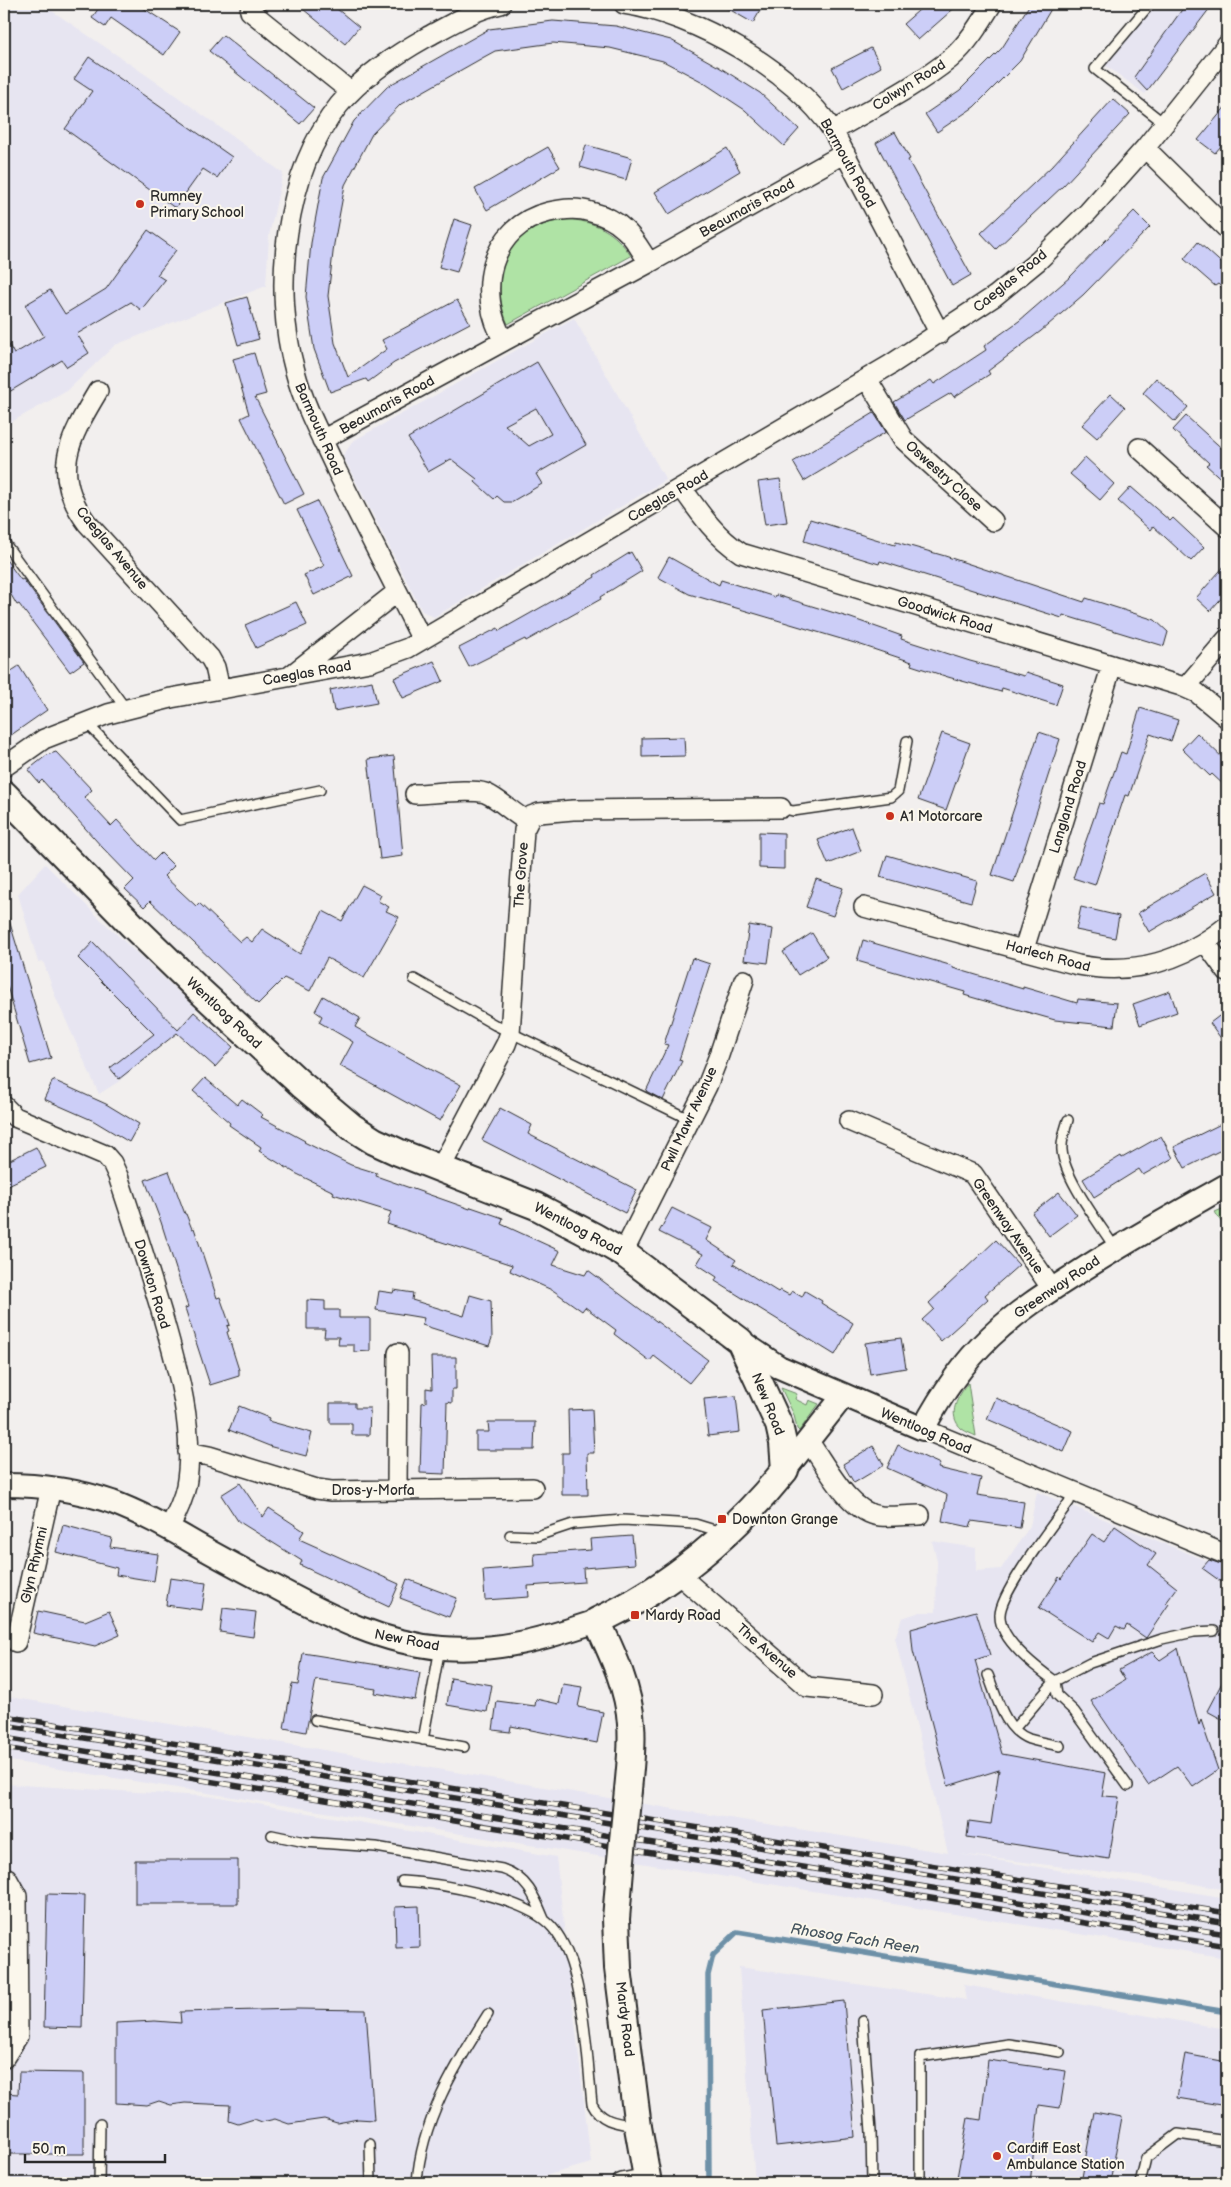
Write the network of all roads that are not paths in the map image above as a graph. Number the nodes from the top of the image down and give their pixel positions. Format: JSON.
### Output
{"nodes":[{"id":1,"x":502,"y":4,"type":"edge"},
{"id":2,"x":624,"y":4,"type":"edge"},
{"id":3,"x":992,"y":4,"type":"edge"},
{"id":4,"x":1150,"y":4,"type":"edge"},
{"id":5,"x":250,"y":11,"type":"dead end"},
{"id":6,"x":1227,"y":45,"type":"edge"},
{"id":7,"x":351,"y":92,"type":"junction"},
{"id":8,"x":1165,"y":124,"type":"junction"},
{"id":9,"x":833,"y":131,"type":"junction"},
{"id":10,"x":1144,"y":148,"type":"junction"},
{"id":11,"x":845,"y":154,"type":"junction"},
{"id":12,"x":1227,"y":228,"type":"edge"},
{"id":13,"x":649,"y":263,"type":"junction"},
{"id":14,"x":940,"y":334,"type":"junction"},
{"id":15,"x":504,"y":340,"type":"junction"},
{"id":16,"x":867,"y":379,"type":"junction"},
{"id":17,"x":98,"y":391,"type":"dead end"},
{"id":18,"x":322,"y":440,"type":"junction"},
{"id":19,"x":1139,"y":448,"type":"dead end"},
{"id":20,"x":682,"y":488,"type":"junction"},
{"id":21,"x":993,"y":521,"type":"dead end"},
{"id":22,"x":1227,"y":528,"type":"edge"},
{"id":23,"x":4,"y":542,"type":"edge"},
{"id":24,"x":397,"y":592,"type":"junction"},
{"id":25,"x":1227,"y":639,"type":"edge"},
{"id":26,"x":422,"y":640,"type":"junction"},
{"id":27,"x":1112,"y":665,"type":"junction"},
{"id":28,"x":290,"y":676,"type":"junction"},
{"id":29,"x":220,"y":688,"type":"junction"},
{"id":30,"x":1188,"y":689,"type":"junction"},
{"id":31,"x":126,"y":709,"type":"junction"},
{"id":32,"x":1227,"y":718,"type":"edge"},
{"id":33,"x":86,"y":722,"type":"junction"},
{"id":34,"x":907,"y":741,"type":"dead end"},
{"id":35,"x":4,"y":767,"type":"edge"},
{"id":36,"x":320,"y":790,"type":"dead end"},
{"id":37,"x":4,"y":794,"type":"edge"},
{"id":38,"x":415,"y":794,"type":"dead end"},
{"id":39,"x":781,"y":808,"type":"joint"},
{"id":40,"x":527,"y":821,"type":"junction"},
{"id":41,"x":864,"y":907,"type":"dead end"},
{"id":42,"x":1227,"y":926,"type":"edge"},
{"id":43,"x":1205,"y":942,"type":"junction"},
{"id":44,"x":1024,"y":949,"type":"junction"},
{"id":45,"x":1227,"y":972,"type":"edge"},
{"id":46,"x":414,"y":979,"type":"dead end"},
{"id":47,"x":744,"y":980,"type":"dead end"},
{"id":48,"x":510,"y":1033,"type":"junction"},
{"id":49,"x":4,"y":1106,"type":"edge"},
{"id":50,"x":691,"y":1120,"type":"junction"},
{"id":51,"x":1068,"y":1120,"type":"dead end"},
{"id":52,"x":849,"y":1121,"type":"dead end"},
{"id":53,"x":440,"y":1169,"type":"junction"},
{"id":54,"x":1227,"y":1185,"type":"edge"},
{"id":55,"x":1115,"y":1248,"type":"junction"},
{"id":56,"x":623,"y":1253,"type":"junction"},
{"id":57,"x":1052,"y":1289,"type":"junction"},
{"id":58,"x":740,"y":1341,"type":"junction"},
{"id":59,"x":398,"y":1353,"type":"dead end"},
{"id":60,"x":844,"y":1395,"type":"junction"},
{"id":61,"x":923,"y":1429,"type":"junction"},
{"id":62,"x":809,"y":1442,"type":"junction"},
{"id":63,"x":188,"y":1452,"type":"junction"},
{"id":64,"x":785,"y":1470,"type":"junction"},
{"id":65,"x":4,"y":1485,"type":"edge"},
{"id":66,"x":51,"y":1488,"type":"junction"},
{"id":67,"x":533,"y":1488,"type":"dead end"},
{"id":68,"x":398,"y":1489,"type":"junction"},
{"id":69,"x":1073,"y":1492,"type":"junction"},
{"id":70,"x":920,"y":1514,"type":"dead end"},
{"id":71,"x":169,"y":1528,"type":"junction"},
{"id":72,"x":726,"y":1533,"type":"junction"},
{"id":73,"x":510,"y":1535,"type":"dead end"},
{"id":74,"x":1227,"y":1556,"type":"edge"},
{"id":75,"x":677,"y":1573,"type":"junction"},
{"id":76,"x":597,"y":1621,"type":"junction"},
{"id":77,"x":1214,"y":1631,"type":"dead end"},
{"id":78,"x":16,"y":1642,"type":"dead end"},
{"id":79,"x":440,"y":1648,"type":"junction"},
{"id":80,"x":988,"y":1675,"type":"dead end"},
{"id":81,"x":1054,"y":1681,"type":"junction"},
{"id":82,"x":873,"y":1694,"type":"dead end"},
{"id":83,"x":315,"y":1720,"type":"dead end"},
{"id":84,"x":1014,"y":1729,"type":"junction"},
{"id":85,"x":423,"y":1740,"type":"junction"},
{"id":86,"x":1060,"y":1746,"type":"dead end"},
{"id":87,"x":464,"y":1747,"type":"dead end"},
{"id":88,"x":1128,"y":1786,"type":"dead end"},
{"id":89,"x":272,"y":1835,"type":"dead end"},
{"id":90,"x":4,"y":1877,"type":"edge"},
{"id":91,"x":402,"y":1881,"type":"dead end"},
{"id":92,"x":544,"y":1919,"type":"junction"},
{"id":93,"x":488,"y":2014,"type":"dead end"},
{"id":94,"x":864,"y":2022,"type":"dead end"},
{"id":95,"x":1060,"y":2052,"type":"dead end"},
{"id":96,"x":4,"y":2058,"type":"edge"},
{"id":97,"x":100,"y":2124,"type":"dead end"},
{"id":98,"x":638,"y":2127,"type":"junction"},
{"id":99,"x":1227,"y":2141,"type":"edge"},
{"id":100,"x":370,"y":2144,"type":"dead end"},
{"id":101,"x":648,"y":2180,"type":"edge"},
{"id":102,"x":99,"y":2183,"type":"edge"},
{"id":103,"x":371,"y":2183,"type":"edge"},
{"id":104,"x":417,"y":2183,"type":"edge"},
{"id":105,"x":622,"y":2183,"type":"edge"},
{"id":106,"x":872,"y":2183,"type":"edge"},
{"id":107,"x":920,"y":2183,"type":"edge"},
{"id":108,"x":1140,"y":2183,"type":"edge"}],
"edges":[{"from":1,"to":7,"type":"street","name":"Barmouth Road"},
{"from":2,"to":9,"type":"street","name":"Barmouth Road"},
{"from":3,"to":9,"type":"street","name":"Colwyn Road"},
{"from":4,"to":8,"type":"lane"},
{"from":5,"to":7,"type":"street"},
{"from":6,"to":8,"type":"street","name":"Caeglas Road"},
{"from":7,"to":18,"type":"street","name":"Barmouth Road"},
{"from":8,"to":10,"type":"street","name":"Caeglas Road"},
{"from":9,"to":11,"type":"street","name":"Barmouth Road"},
{"from":10,"to":12,"type":"street"},
{"from":10,"to":14,"type":"street","name":"Caeglas Road"},
{"from":11,"to":13,"type":"street","name":"Beaumaris Road"},
{"from":11,"to":14,"type":"street","name":"Barmouth Road"},
{"from":13,"to":15,"type":"street","name":"Beaumaris Road"},
{"from":13,"to":15,"type":"street"},
{"from":14,"to":16,"type":"street","name":"Caeglas Road"},
{"from":15,"to":18,"type":"street","name":"Beaumaris Road"},
{"from":16,"to":20,"type":"street","name":"Caeglas Road"},
{"from":16,"to":21,"type":"street","name":"Oswestry Close"},
{"from":17,"to":29,"type":"street","name":"Caeglas Avenue"},
{"from":18,"to":24,"type":"street","name":"Barmouth Road"},
{"from":19,"to":22,"type":"street"},
{"from":20,"to":26,"type":"street","name":"Caeglas Road"},
{"from":20,"to":27,"type":"street","name":"Goodwick Road"},
{"from":23,"to":31,"type":"lane"},
{"from":24,"to":26,"type":"street","name":"Barmouth Road"},
{"from":24,"to":28,"type":"street"},
{"from":25,"to":30,"type":"street"},
{"from":26,"to":28,"type":"street","name":"Caeglas Road"},
{"from":27,"to":30,"type":"street","name":"Goodwick Road"},
{"from":27,"to":44,"type":"street","name":"Langland Road"},
{"from":28,"to":29,"type":"street","name":"Caeglas Road"},
{"from":29,"to":31,"type":"street","name":"Caeglas Road"},
{"from":30,"to":32,"type":"street","name":"Goodwick Road"},
{"from":31,"to":33,"type":"street","name":"Caeglas Road"},
{"from":33,"to":35,"type":"street","name":"Caeglas Road"},
{"from":33,"to":36,"type":"lane"},
{"from":34,"to":39,"type":"lane"},
{"from":37,"to":53,"type":"main road","name":"Wentloog Road"},
{"from":38,"to":40,"type":"street"},
{"from":39,"to":40,"type":"street"},
{"from":40,"to":48,"type":"street","name":"The Grove"},
{"from":41,"to":44,"type":"street","name":"Harlech Road"},
{"from":42,"to":43,"type":"street","name":"Harlech Road"},
{"from":43,"to":44,"type":"street","name":"Harlech Road"},
{"from":43,"to":45,"type":"street"},
{"from":46,"to":48,"type":"lane"},
{"from":47,"to":50,"type":"street","name":"Pwll Mawr Avenue"},
{"from":48,"to":50,"type":"lane"},
{"from":48,"to":53,"type":"street","name":"The Grove"},
{"from":49,"to":63,"type":"street","name":"Downton Road"},
{"from":50,"to":56,"type":"street","name":"Pwll Mawr Avenue"},
{"from":51,"to":55,"type":"lane"},
{"from":52,"to":57,"type":"street","name":"Greenway Avenue"},
{"from":53,"to":56,"type":"main road","name":"Wentloog Road"},
{"from":54,"to":55,"type":"street","name":"Greenway Road"},
{"from":55,"to":57,"type":"street","name":"Greenway Road"},
{"from":56,"to":58,"type":"main road","name":"Wentloog Road"},
{"from":57,"to":61,"type":"street","name":"Greenway Road"},
{"from":58,"to":60,"type":"street","name":"Wentloog Road"},
{"from":58,"to":64,"type":"main road","name":"New Road"},
{"from":59,"to":68,"type":"street"},
{"from":60,"to":61,"type":"street","name":"Wentloog Road"},
{"from":60,"to":62,"type":"street","name":"New Road"},
{"from":61,"to":69,"type":"street","name":"Wentloog Road"},
{"from":62,"to":64,"type":"street","name":"New Road"},
{"from":62,"to":70,"type":"street"},
{"from":63,"to":68,"type":"street","name":"Dros-y-Morfa"},
{"from":63,"to":71,"type":"street","name":"Downton Road"},
{"from":64,"to":72,"type":"main road","name":"New Road"},
{"from":65,"to":66,"type":"street","name":"New Road"},
{"from":66,"to":71,"type":"street","name":"New Road"},
{"from":66,"to":78,"type":"street","name":"Glyn Rhymni"},
{"from":67,"to":68,"type":"street","name":"Dros-y-Morfa"},
{"from":69,"to":74,"type":"street","name":"Wentloog Road"},
{"from":69,"to":81,"type":"lane"},
{"from":71,"to":79,"type":"street","name":"New Road"},
{"from":72,"to":73,"type":"lane"},
{"from":72,"to":75,"type":"main road","name":"New Road"},
{"from":75,"to":76,"type":"main road","name":"New Road"},
{"from":75,"to":82,"type":"street","name":"The Avenue"},
{"from":76,"to":79,"type":"street","name":"New Road"},
{"from":76,"to":98,"type":"main road","name":"Mardy Road","bridge":true},
{"from":77,"to":81,"type":"lane"},
{"from":79,"to":85,"type":"lane"},
{"from":80,"to":84,"type":"lane"},
{"from":81,"to":84,"type":"lane"},
{"from":81,"to":88,"type":"lane"},
{"from":83,"to":85,"type":"lane"},
{"from":84,"to":86,"type":"lane"},
{"from":85,"to":87,"type":"lane"},
{"from":89,"to":92,"type":"lane"},
{"from":90,"to":96,"type":"street"},
{"from":91,"to":92,"type":"lane"},
{"from":92,"to":98,"type":"lane"},
{"from":93,"to":104,"type":"lane"},
{"from":94,"to":106,"type":"lane"},
{"from":95,"to":107,"type":"lane"},
{"from":97,"to":102,"type":"lane"},
{"from":98,"to":101,"type":"main road","name":"Mardy Road"},
{"from":99,"to":108,"type":"lane"},
{"from":100,"to":103,"type":"lane"},
{"from":101,"to":105,"type":"street"}]}
